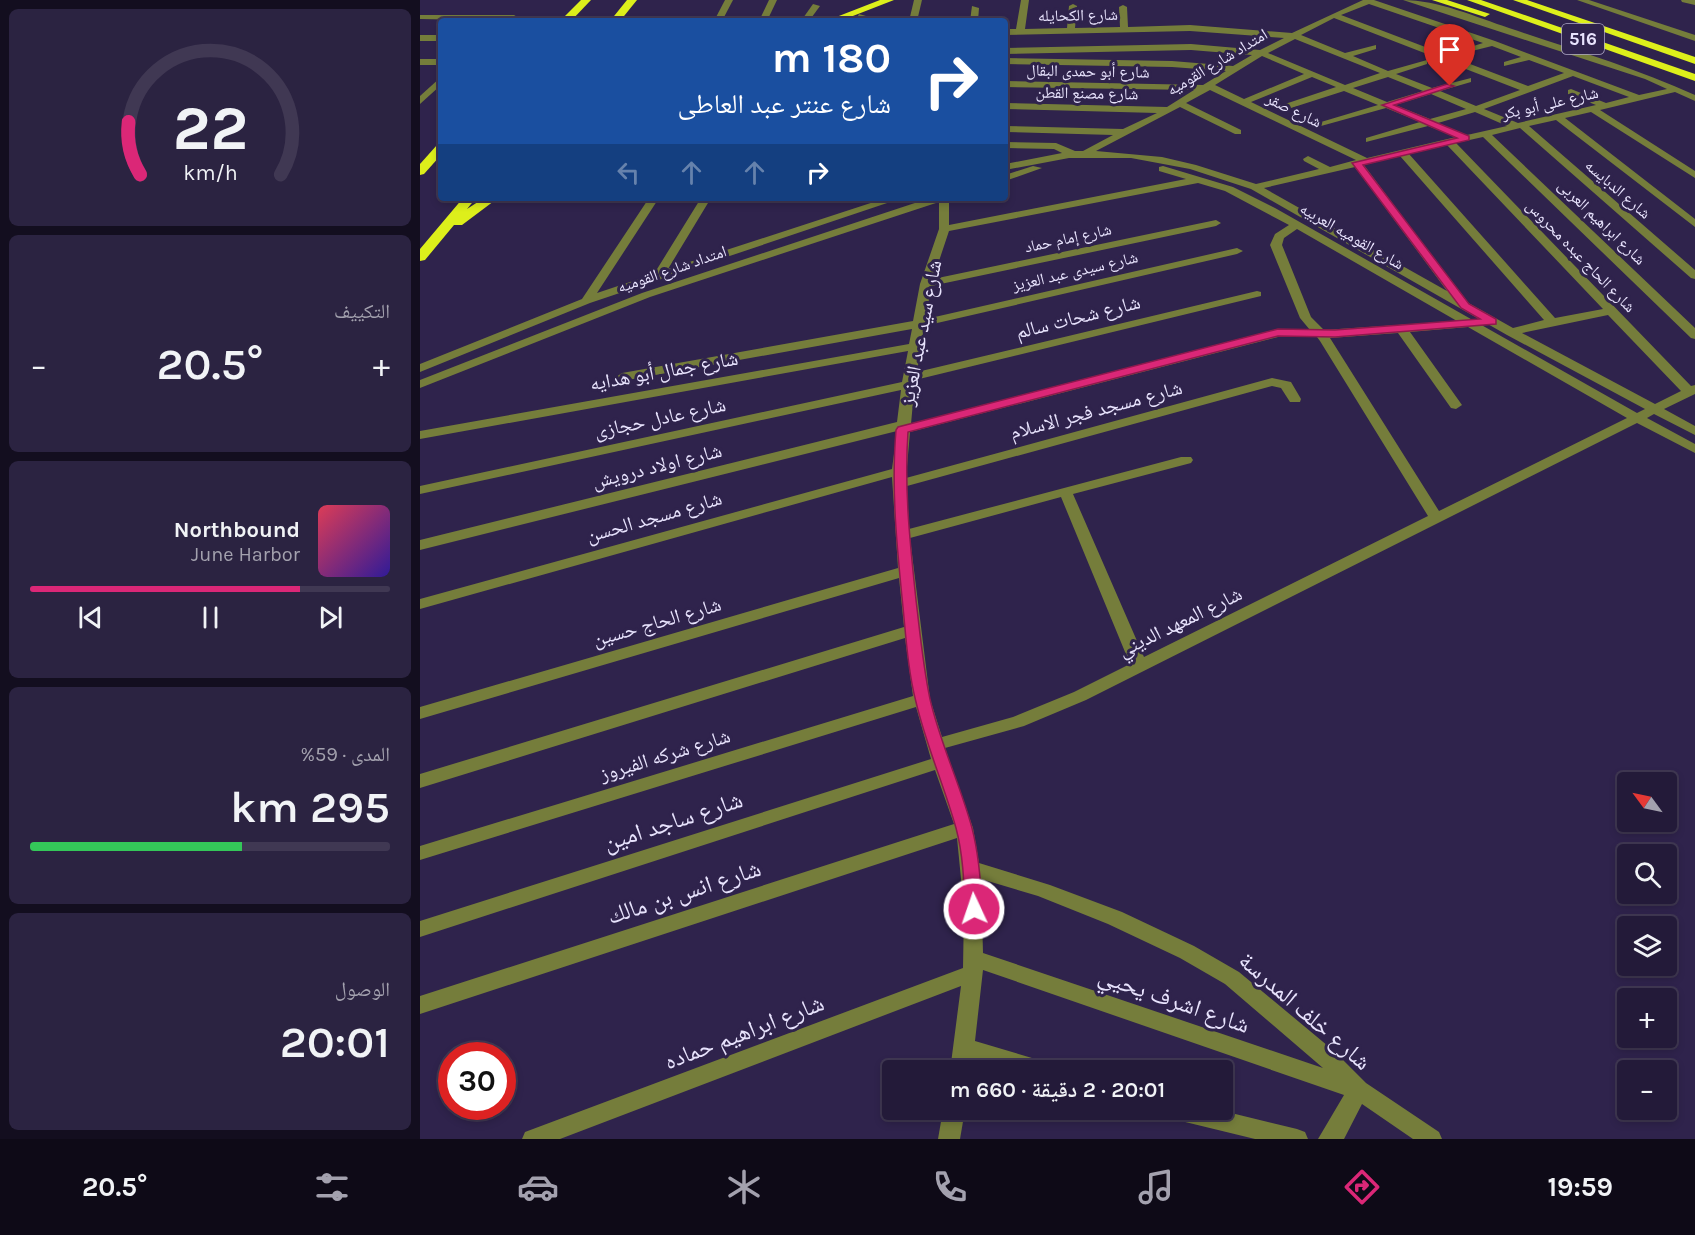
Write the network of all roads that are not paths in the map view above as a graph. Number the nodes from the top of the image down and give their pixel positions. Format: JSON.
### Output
{"nodes":[{"id":1,"x":586,"y":0,"type":"edge"},
{"id":2,"x":632,"y":0,"type":"edge"},
{"id":3,"x":729,"y":0,"type":"edge"},
{"id":4,"x":773,"y":0,"type":"edge"},
{"id":5,"x":890,"y":0,"type":"edge"},
{"id":6,"x":918,"y":0,"type":"edge"},
{"id":7,"x":1024,"y":0,"type":"edge"},
{"id":8,"x":1370,"y":0,"type":"edge"},
{"id":9,"x":1407,"y":0,"type":"edge"},
{"id":10,"x":1437,"y":0,"type":"edge"},
{"id":11,"x":1472,"y":0,"type":"edge"},
{"id":12,"x":1518,"y":0,"type":"edge"},
{"id":13,"x":1596,"y":0,"type":"edge"},
{"id":14,"x":1685,"y":0,"type":"edge"},
{"id":15,"x":1583,"y":1,"type":"edge"},
{"id":16,"x":1695,"y":3,"type":"edge"},
{"id":17,"x":816,"y":6,"type":"dead end"},
{"id":18,"x":1072,"y":6,"type":"dead end"},
{"id":19,"x":975,"y":8,"type":"dead end"},
{"id":20,"x":1123,"y":8,"type":"dead end"},
{"id":21,"x":1334,"y":15,"type":"junction"},
{"id":22,"x":420,"y":17,"type":"edge"},
{"id":23,"x":516,"y":18,"type":"edge"},
{"id":24,"x":568,"y":18,"type":"edge"},
{"id":25,"x":617,"y":18,"type":"edge"},
{"id":26,"x":720,"y":18,"type":"edge"},
{"id":27,"x":764,"y":18,"type":"edge"},
{"id":28,"x":807,"y":18,"type":"edge"},
{"id":29,"x":839,"y":18,"type":"edge"},
{"id":30,"x":914,"y":18,"type":"edge"},
{"id":31,"x":974,"y":18,"type":"edge"},
{"id":32,"x":1550,"y":27,"type":"junction"},
{"id":33,"x":1071,"y":30,"type":"junction"},
{"id":34,"x":1124,"y":30,"type":"junction"},
{"id":35,"x":1020,"y":31,"type":"junction"},
{"id":36,"x":1008,"y":32,"type":"edge"},
{"id":37,"x":1295,"y":36,"type":"junction"},
{"id":38,"x":420,"y":38,"type":"edge"},
{"id":39,"x":438,"y":38,"type":"edge"},
{"id":40,"x":1695,"y":38,"type":"edge"},
{"id":41,"x":1492,"y":43,"type":"junction"},
{"id":42,"x":1373,"y":47,"type":"dead end"},
{"id":43,"x":1148,"y":48,"type":"junction"},
{"id":44,"x":1008,"y":51,"type":"edge"},
{"id":45,"x":1467,"y":51,"type":"dead end"},
{"id":46,"x":1261,"y":53,"type":"junction"},
{"id":47,"x":1345,"y":56,"type":"junction"},
{"id":48,"x":1529,"y":57,"type":"junction"},
{"id":49,"x":1008,"y":61,"type":"edge"},
{"id":50,"x":1695,"y":61,"type":"edge"},
{"id":51,"x":420,"y":62,"type":"edge"},
{"id":52,"x":438,"y":62,"type":"edge"},
{"id":53,"x":1054,"y":62,"type":"junction"},
{"id":54,"x":1424,"y":62,"type":"dead end"},
{"id":55,"x":1145,"y":64,"type":"junction"},
{"id":56,"x":1507,"y":64,"type":"dead end"},
{"id":57,"x":1235,"y":69,"type":"junction"},
{"id":58,"x":1573,"y":73,"type":"junction"},
{"id":59,"x":1312,"y":74,"type":"junction"},
{"id":60,"x":1388,"y":74,"type":"junction"},
{"id":61,"x":1695,"y":78,"type":"edge"},
{"id":62,"x":1468,"y":80,"type":"dead end"},
{"id":63,"x":438,"y":83,"type":"edge"},
{"id":64,"x":1008,"y":84,"type":"edge"},
{"id":65,"x":1050,"y":85,"type":"junction"},
{"id":66,"x":1208,"y":87,"type":"junction"},
{"id":67,"x":1344,"y":87,"type":"junction"},
{"id":68,"x":1677,"y":89,"type":"junction"},
{"id":69,"x":1529,"y":90,"type":"junction"},
{"id":70,"x":1432,"y":92,"type":"junction"},
{"id":71,"x":1571,"y":92,"type":"dead end"},
{"id":72,"x":1639,"y":98,"type":"junction"},
{"id":73,"x":1695,"y":98,"type":"edge"},
{"id":74,"x":420,"y":101,"type":"edge"},
{"id":75,"x":1244,"y":102,"type":"junction"},
{"id":76,"x":1180,"y":104,"type":"junction"},
{"id":77,"x":1386,"y":105,"type":"junction"},
{"id":78,"x":1008,"y":106,"type":"edge"},
{"id":79,"x":1288,"y":106,"type":"dead end"},
{"id":80,"x":1606,"y":106,"type":"junction"},
{"id":81,"x":1476,"y":109,"type":"junction"},
{"id":82,"x":1593,"y":109,"type":"junction"},
{"id":83,"x":1169,"y":110,"type":"junction"},
{"id":84,"x":1033,"y":117,"type":"dead end"},
{"id":85,"x":1558,"y":117,"type":"junction"},
{"id":86,"x":1428,"y":123,"type":"junction"},
{"id":87,"x":1324,"y":124,"type":"dead end"},
{"id":88,"x":1520,"y":126,"type":"junction"},
{"id":89,"x":1008,"y":129,"type":"edge"},
{"id":90,"x":1028,"y":130,"type":"junction"},
{"id":91,"x":1238,"y":132,"type":"dead end"},
{"id":92,"x":1125,"y":133,"type":"junction"},
{"id":93,"x":1485,"y":134,"type":"junction"},
{"id":94,"x":1466,"y":138,"type":"junction"},
{"id":95,"x":1369,"y":140,"type":"dead end"},
{"id":96,"x":1449,"y":142,"type":"junction"},
{"id":97,"x":1008,"y":145,"type":"edge"},
{"id":98,"x":1021,"y":145,"type":"junction"},
{"id":99,"x":438,"y":151,"type":"edge"},
{"id":100,"x":1403,"y":153,"type":"junction"},
{"id":101,"x":1074,"y":157,"type":"junction"},
{"id":102,"x":1308,"y":159,"type":"dead end"},
{"id":103,"x":1361,"y":162,"type":"junction"},
{"id":104,"x":1008,"y":164,"type":"edge"},
{"id":105,"x":1329,"y":170,"type":"junction"},
{"id":106,"x":420,"y":171,"type":"edge"},
{"id":107,"x":1695,"y":176,"type":"edge"},
{"id":108,"x":1008,"y":177,"type":"edge"},
{"id":109,"x":1200,"y":179,"type":"junction"},
{"id":110,"x":1255,"y":187,"type":"junction"},
{"id":111,"x":467,"y":201,"type":"edge"},
{"id":112,"x":488,"y":201,"type":"edge"},
{"id":113,"x":652,"y":201,"type":"edge"},
{"id":114,"x":704,"y":201,"type":"edge"},
{"id":115,"x":888,"y":201,"type":"edge"},
{"id":116,"x":933,"y":201,"type":"edge"},
{"id":117,"x":942,"y":201,"type":"edge"},
{"id":118,"x":1216,"y":223,"type":"dead end"},
{"id":119,"x":1297,"y":224,"type":"junction"},
{"id":120,"x":1695,"y":224,"type":"edge"},
{"id":121,"x":944,"y":229,"type":"junction"},
{"id":122,"x":439,"y":235,"type":"junction"},
{"id":123,"x":1237,"y":251,"type":"dead end"},
{"id":124,"x":420,"y":257,"type":"edge"},
{"id":125,"x":1695,"y":276,"type":"edge"},
{"id":126,"x":657,"y":278,"type":"junction"},
{"id":127,"x":926,"y":284,"type":"junction"},
{"id":128,"x":1257,"y":294,"type":"dead end"},
{"id":129,"x":586,"y":301,"type":"junction"},
{"id":130,"x":1465,"y":306,"type":"junction"},
{"id":131,"x":1611,"y":311,"type":"junction"},
{"id":132,"x":1492,"y":321,"type":"junction"},
{"id":133,"x":1552,"y":322,"type":"junction"},
{"id":134,"x":1470,"y":323,"type":"junction"},
{"id":135,"x":919,"y":324,"type":"junction"},
{"id":136,"x":1401,"y":328,"type":"junction"},
{"id":137,"x":1511,"y":332,"type":"junction"},
{"id":138,"x":1321,"y":333,"type":"junction"},
{"id":139,"x":1695,"y":335,"type":"edge"},
{"id":140,"x":916,"y":346,"type":"junction"},
{"id":141,"x":420,"y":368,"type":"edge"},
{"id":142,"x":622,"y":377,"type":"dead end"},
{"id":143,"x":909,"y":381,"type":"junction"},
{"id":144,"x":420,"y":384,"type":"edge"},
{"id":145,"x":1692,"y":391,"type":"edge"},
{"id":146,"x":1295,"y":399,"type":"dead end"},
{"id":147,"x":1456,"y":405,"type":"dead end"},
{"id":148,"x":1656,"y":410,"type":"junction"},
{"id":149,"x":1637,"y":418,"type":"junction"},
{"id":150,"x":903,"y":428,"type":"junction"},
{"id":151,"x":1695,"y":431,"type":"edge"},
{"id":152,"x":420,"y":435,"type":"edge"},
{"id":153,"x":1695,"y":449,"type":"edge"},
{"id":154,"x":1186,"y":460,"type":"dead end"},
{"id":155,"x":900,"y":477,"type":"junction"},
{"id":156,"x":420,"y":490,"type":"edge"},
{"id":157,"x":1065,"y":490,"type":"junction"},
{"id":158,"x":1436,"y":518,"type":"junction"},
{"id":159,"x":902,"y":535,"type":"junction"},
{"id":160,"x":420,"y":544,"type":"edge"},
{"id":161,"x":906,"y":571,"type":"junction"},
{"id":162,"x":420,"y":604,"type":"edge"},
{"id":163,"x":912,"y":630,"type":"junction"},
{"id":164,"x":1139,"y":665,"type":"junction"},
{"id":165,"x":922,"y":699,"type":"junction"},
{"id":166,"x":420,"y":713,"type":"edge"},
{"id":167,"x":938,"y":754,"type":"junction"},
{"id":168,"x":420,"y":781,"type":"edge"},
{"id":169,"x":964,"y":828,"type":"junction"},
{"id":170,"x":420,"y":853,"type":"edge"},
{"id":171,"x":971,"y":868,"type":"junction"},
{"id":172,"x":420,"y":929,"type":"edge"},
{"id":173,"x":973,"y":966,"type":"junction"},
{"id":174,"x":420,"y":1005,"type":"edge"},
{"id":175,"x":965,"y":1047,"type":"junction"},
{"id":176,"x":963,"y":1060,"type":"edge"},
{"id":177,"x":1008,"y":1060,"type":"edge"},
{"id":178,"x":1358,"y":1090,"type":"junction"},
{"id":179,"x":952,"y":1120,"type":"edge"},
{"id":180,"x":1218,"y":1120,"type":"edge"},
{"id":181,"x":533,"y":1139,"type":"edge"},
{"id":182,"x":949,"y":1139,"type":"edge"},
{"id":183,"x":1297,"y":1139,"type":"edge"},
{"id":184,"x":1329,"y":1139,"type":"edge"},
{"id":185,"x":1431,"y":1139,"type":"edge"}],
"edges":[{"from":1,"to":24,"type":"highway"},
{"from":2,"to":25,"type":"highway"},
{"from":3,"to":26,"type":"street"},
{"from":4,"to":27,"type":"street"},
{"from":5,"to":29,"type":"highway"},
{"from":6,"to":30,"type":"street"},
{"from":7,"to":35,"type":"street"},
{"from":8,"to":21,"type":"street","name":"امتداد شارع القوميه"},
{"from":8,"to":41,"type":"street"},
{"from":9,"to":68,"type":"street"},
{"from":10,"to":32,"type":"highway"},
{"from":11,"to":32,"type":"highway","number":"516"},
{"from":12,"to":50,"type":"highway","number":"516"},
{"from":13,"to":15,"type":"street"},
{"from":14,"to":16,"type":"street"},
{"from":15,"to":40,"type":"street"},
{"from":17,"to":28,"type":"street"},
{"from":18,"to":33,"type":"street"},
{"from":19,"to":31,"type":"street"},
{"from":20,"to":34,"type":"street"},
{"from":21,"to":37,"type":"street","name":"امتداد شارع القوميه"},
{"from":21,"to":69,"type":"street"},
{"from":22,"to":23,"type":"street"},
{"from":32,"to":61,"type":"highway","number":"516"},
{"from":33,"to":34,"type":"street","name":"شارع الكحايله"},
{"from":33,"to":35,"type":"street","name":"شارع الكحايله"},
{"from":34,"to":37,"type":"street","name":"شارع الكحايله"},
{"from":35,"to":36,"type":"street","name":"شارع الكحايله"},
{"from":37,"to":46,"type":"street","name":"امتداد شارع القوميه"},
{"from":37,"to":47,"type":"street","name":"شارع الكحايله"},
{"from":38,"to":39,"type":"street"},
{"from":41,"to":45,"type":"street"},
{"from":41,"to":48,"type":"street"},
{"from":42,"to":47,"type":"street"},
{"from":43,"to":44,"type":"street"},
{"from":43,"to":46,"type":"street"},
{"from":43,"to":55,"type":"street"},
{"from":46,"to":57,"type":"street","name":"امتداد شارع القوميه"},
{"from":46,"to":59,"type":"street"},
{"from":47,"to":60,"type":"street","name":"شارع الكحايله"},
{"from":48,"to":56,"type":"street"},
{"from":48,"to":58,"type":"street"},
{"from":49,"to":53,"type":"street"},
{"from":51,"to":52,"type":"street"},
{"from":53,"to":55,"type":"street"},
{"from":53,"to":65,"type":"street"},
{"from":54,"to":60,"type":"street"},
{"from":55,"to":57,"type":"street"},
{"from":57,"to":66,"type":"street","name":"امتداد شارع القوميه"},
{"from":58,"to":69,"type":"street"},
{"from":58,"to":72,"type":"street"},
{"from":59,"to":67,"type":"street"},
{"from":59,"to":75,"type":"street"},
{"from":60,"to":67,"type":"street"},
{"from":60,"to":70,"type":"street","name":"شارع الدبايسه"},
{"from":62,"to":70,"type":"street"},
{"from":63,"to":74,"type":"street"},
{"from":64,"to":65,"type":"street","name":"شارع أبو حمدى البقال"},
{"from":65,"to":66,"type":"street","name":"شارع أبو حمدى البقال"},
{"from":66,"to":75,"type":"street","name":"شارع صقر"},
{"from":66,"to":76,"type":"street","name":"امتداد شارع القوميه"},
{"from":67,"to":77,"type":"street"},
{"from":67,"to":79,"type":"street"},
{"from":68,"to":72,"type":"street","name":"شارع على أبو بكر"},
{"from":68,"to":73,"type":"street"},
{"from":69,"to":81,"type":"street"},
{"from":70,"to":77,"type":"street"},
{"from":70,"to":81,"type":"street","name":"شارع الدبايسه"},
{"from":71,"to":80,"type":"street"},
{"from":72,"to":80,"type":"street","name":"شارع على أبو بكر"},
{"from":75,"to":103,"type":"street","name":"شارع صقر"},
{"from":76,"to":83,"type":"street","name":"امتداد شارع القوميه"},
{"from":76,"to":91,"type":"street"},
{"from":77,"to":86,"type":"street"},
{"from":77,"to":87,"type":"street"},
{"from":78,"to":83,"type":"street","name":"شارع مصنع القطن"},
{"from":80,"to":82,"type":"street","name":"شارع على أبو بكر"},
{"from":81,"to":86,"type":"street"},
{"from":81,"to":88,"type":"street","name":"شارع الدبايسه"},
{"from":82,"to":85,"type":"street","name":"شارع على أبو بكر"},
{"from":82,"to":107,"type":"street"},
{"from":83,"to":92,"type":"street","name":"امتداد شارع القوميه"},
{"from":84,"to":90,"type":"street"},
{"from":85,"to":88,"type":"street","name":"شارع على أبو بكر"},
{"from":85,"to":120,"type":"street"},
{"from":86,"to":94,"type":"street"},
{"from":86,"to":95,"type":"street"},
{"from":88,"to":93,"type":"street","name":"شارع على أبو بكر"},
{"from":88,"to":125,"type":"street","name":"شارع الدبايسه"},
{"from":89,"to":90,"type":"street"},
{"from":90,"to":92,"type":"street"},
{"from":90,"to":98,"type":"street"},
{"from":92,"to":101,"type":"street","name":"امتداد شارع القوميه"},
{"from":93,"to":94,"type":"street","name":"شارع على أبو بكر"},
{"from":93,"to":139,"type":"street","name":"شارع ابراهيم العربى"},
{"from":94,"to":96,"type":"street","name":"شارع على أبو بكر"},
{"from":96,"to":100,"type":"street","name":"شارع على أبو بكر"},
{"from":96,"to":131,"type":"street","name":"شارع الحاج عبده محروس"},
{"from":97,"to":98,"type":"street"},
{"from":98,"to":101,"type":"street"},
{"from":99,"to":106,"type":"highway"},
{"from":100,"to":103,"type":"street","name":"شارع على أبو بكر"},
{"from":100,"to":133,"type":"street"},
{"from":101,"to":104,"type":"street","name":"امتداد شارع القوميه"},
{"from":101,"to":108,"type":"street","name":"امتداد شارع القوميه"},
{"from":101,"to":109,"type":"street","name":"شارع القوميه العربيه"},
{"from":101,"to":110,"type":"street","name":"شارع القوميه العربيه"},
{"from":102,"to":105,"type":"street"},
{"from":103,"to":105,"type":"street","name":"شارع على أبو بكر"},
{"from":103,"to":130,"type":"street"},
{"from":105,"to":110,"type":"street","name":"شارع على أبو بكر"},
{"from":109,"to":119,"type":"street","name":"شارع القوميه العربيه"},
{"from":109,"to":121,"type":"street"},
{"from":110,"to":130,"type":"street","name":"شارع القوميه العربيه"},
{"from":111,"to":122,"type":"highway"},
{"from":112,"to":122,"type":"highway"},
{"from":113,"to":129,"type":"street"},
{"from":114,"to":126,"type":"street"},
{"from":115,"to":126,"type":"street","name":"امتداد شارع القوميه"},
{"from":116,"to":144,"type":"street","name":"امتداد شارع القوميه"},
{"from":117,"to":121,"type":"street","name":"شارع سيد عبد العزيز"},
{"from":118,"to":127,"type":"street","name":"شارع إمام حماد"},
{"from":119,"to":134,"type":"street","name":"شارع القوميه العربيه"},
{"from":119,"to":138,"type":"street"},
{"from":121,"to":127,"type":"street","name":"شارع سيد عبد العزيز"},
{"from":122,"to":124,"type":"highway"},
{"from":123,"to":135,"type":"street","name":"شارع سيدى عبد العزيز"},
{"from":126,"to":129,"type":"street","name":"امتداد شارع القوميه"},
{"from":127,"to":135,"type":"street","name":"شارع سيد عبد العزيز"},
{"from":128,"to":143,"type":"street","name":"شارع شحات سالم"},
{"from":129,"to":141,"type":"street","name":"امتداد شارع القوميه"},
{"from":130,"to":132,"type":"street","name":"شارع القوميه العربيه"},
{"from":131,"to":133,"type":"street"},
{"from":131,"to":145,"type":"street","name":"شارع الحاج عبده محروس"},
{"from":132,"to":134,"type":"street","name":"شارع اولاد درويش"},
{"from":132,"to":137,"type":"street","name":"شارع القوميه العربيه"},
{"from":133,"to":137,"type":"street"},
{"from":134,"to":136,"type":"street","name":"شارع اولاد درويش"},
{"from":134,"to":149,"type":"street","name":"شارع القوميه العربيه"},
{"from":135,"to":140,"type":"street","name":"شارع سيد عبد العزيز"},
{"from":135,"to":142,"type":"street","name":"شارع سيدى عبد العزيز"},
{"from":136,"to":138,"type":"street","name":"شارع اولاد درويش"},
{"from":136,"to":147,"type":"street"},
{"from":137,"to":148,"type":"street","name":"شارع القوميه العربيه"},
{"from":138,"to":150,"type":"street","name":"شارع اولاد درويش"},
{"from":138,"to":158,"type":"street"},
{"from":140,"to":143,"type":"street","name":"شارع سيد عبد العزيز"},
{"from":140,"to":152,"type":"street","name":"شارع جمال أبو هدايه"},
{"from":143,"to":150,"type":"street","name":"شارع سيد عبد العزيز"},
{"from":143,"to":156,"type":"street","name":"شارع عادل حجازى"},
{"from":145,"to":148,"type":"street","name":"شارع المعهد الديني"},
{"from":146,"to":155,"type":"street","name":"شارع مسجد فجر الاسلام"},
{"from":148,"to":149,"type":"street","name":"شارع المعهد الديني"},
{"from":148,"to":151,"type":"street","name":"شارع القوميه العربيه"},
{"from":149,"to":153,"type":"street","name":"شارع القوميه العربيه"},
{"from":149,"to":158,"type":"street","name":"شارع المعهد الديني"},
{"from":150,"to":155,"type":"street","name":"شارع سيد عبد العزيز"},
{"from":150,"to":160,"type":"street","name":"شارع اولاد درويش"},
{"from":154,"to":157,"type":"street"},
{"from":155,"to":159,"type":"street","name":"شارع سيد عبد العزيز"},
{"from":155,"to":162,"type":"street","name":"شارع مسجد الحسن"},
{"from":157,"to":159,"type":"street"},
{"from":157,"to":164,"type":"street"},
{"from":158,"to":164,"type":"street","name":"شارع المعهد الديني"},
{"from":159,"to":161,"type":"street","name":"شارع سيد عبد العزيز"},
{"from":161,"to":163,"type":"street","name":"شارع سيد عبد العزيز"},
{"from":161,"to":166,"type":"street","name":"شارع الحاج حسين"},
{"from":163,"to":165,"type":"street","name":"شارع سيد عبد العزيز"},
{"from":163,"to":168,"type":"street"},
{"from":164,"to":167,"type":"street","name":"شارع المعهد الديني"},
{"from":165,"to":167,"type":"street","name":"شارع سيد عبد العزيز"},
{"from":165,"to":170,"type":"street","name":"شارع شركه الفيروز"},
{"from":167,"to":169,"type":"street","name":"شارع سيد عبد العزيز"},
{"from":167,"to":172,"type":"street","name":"شارع ساجد امين"},
{"from":169,"to":171,"type":"street","name":"شارع سيد عبد العزيز"},
{"from":169,"to":174,"type":"street","name":"شارع انس بن مالك"},
{"from":171,"to":173,"type":"street","name":"شارع سيد عبد العزيز"},
{"from":171,"to":178,"type":"street","name":"شارع خلف المدرسة"},
{"from":173,"to":175,"type":"street","name":"شارع سيد عبد العزيز"},
{"from":173,"to":178,"type":"street","name":"شارع اشرف يحيي"},
{"from":173,"to":181,"type":"street","name":"شارع ابراهيم حماده"},
{"from":175,"to":176,"type":"street","name":"شارع سيد عبد العزيز"},
{"from":175,"to":177,"type":"street"},
{"from":178,"to":184,"type":"street"},
{"from":178,"to":185,"type":"street","name":"شارع خلف المدرسة"},
{"from":179,"to":182,"type":"street"},
{"from":180,"to":183,"type":"street"}]}
